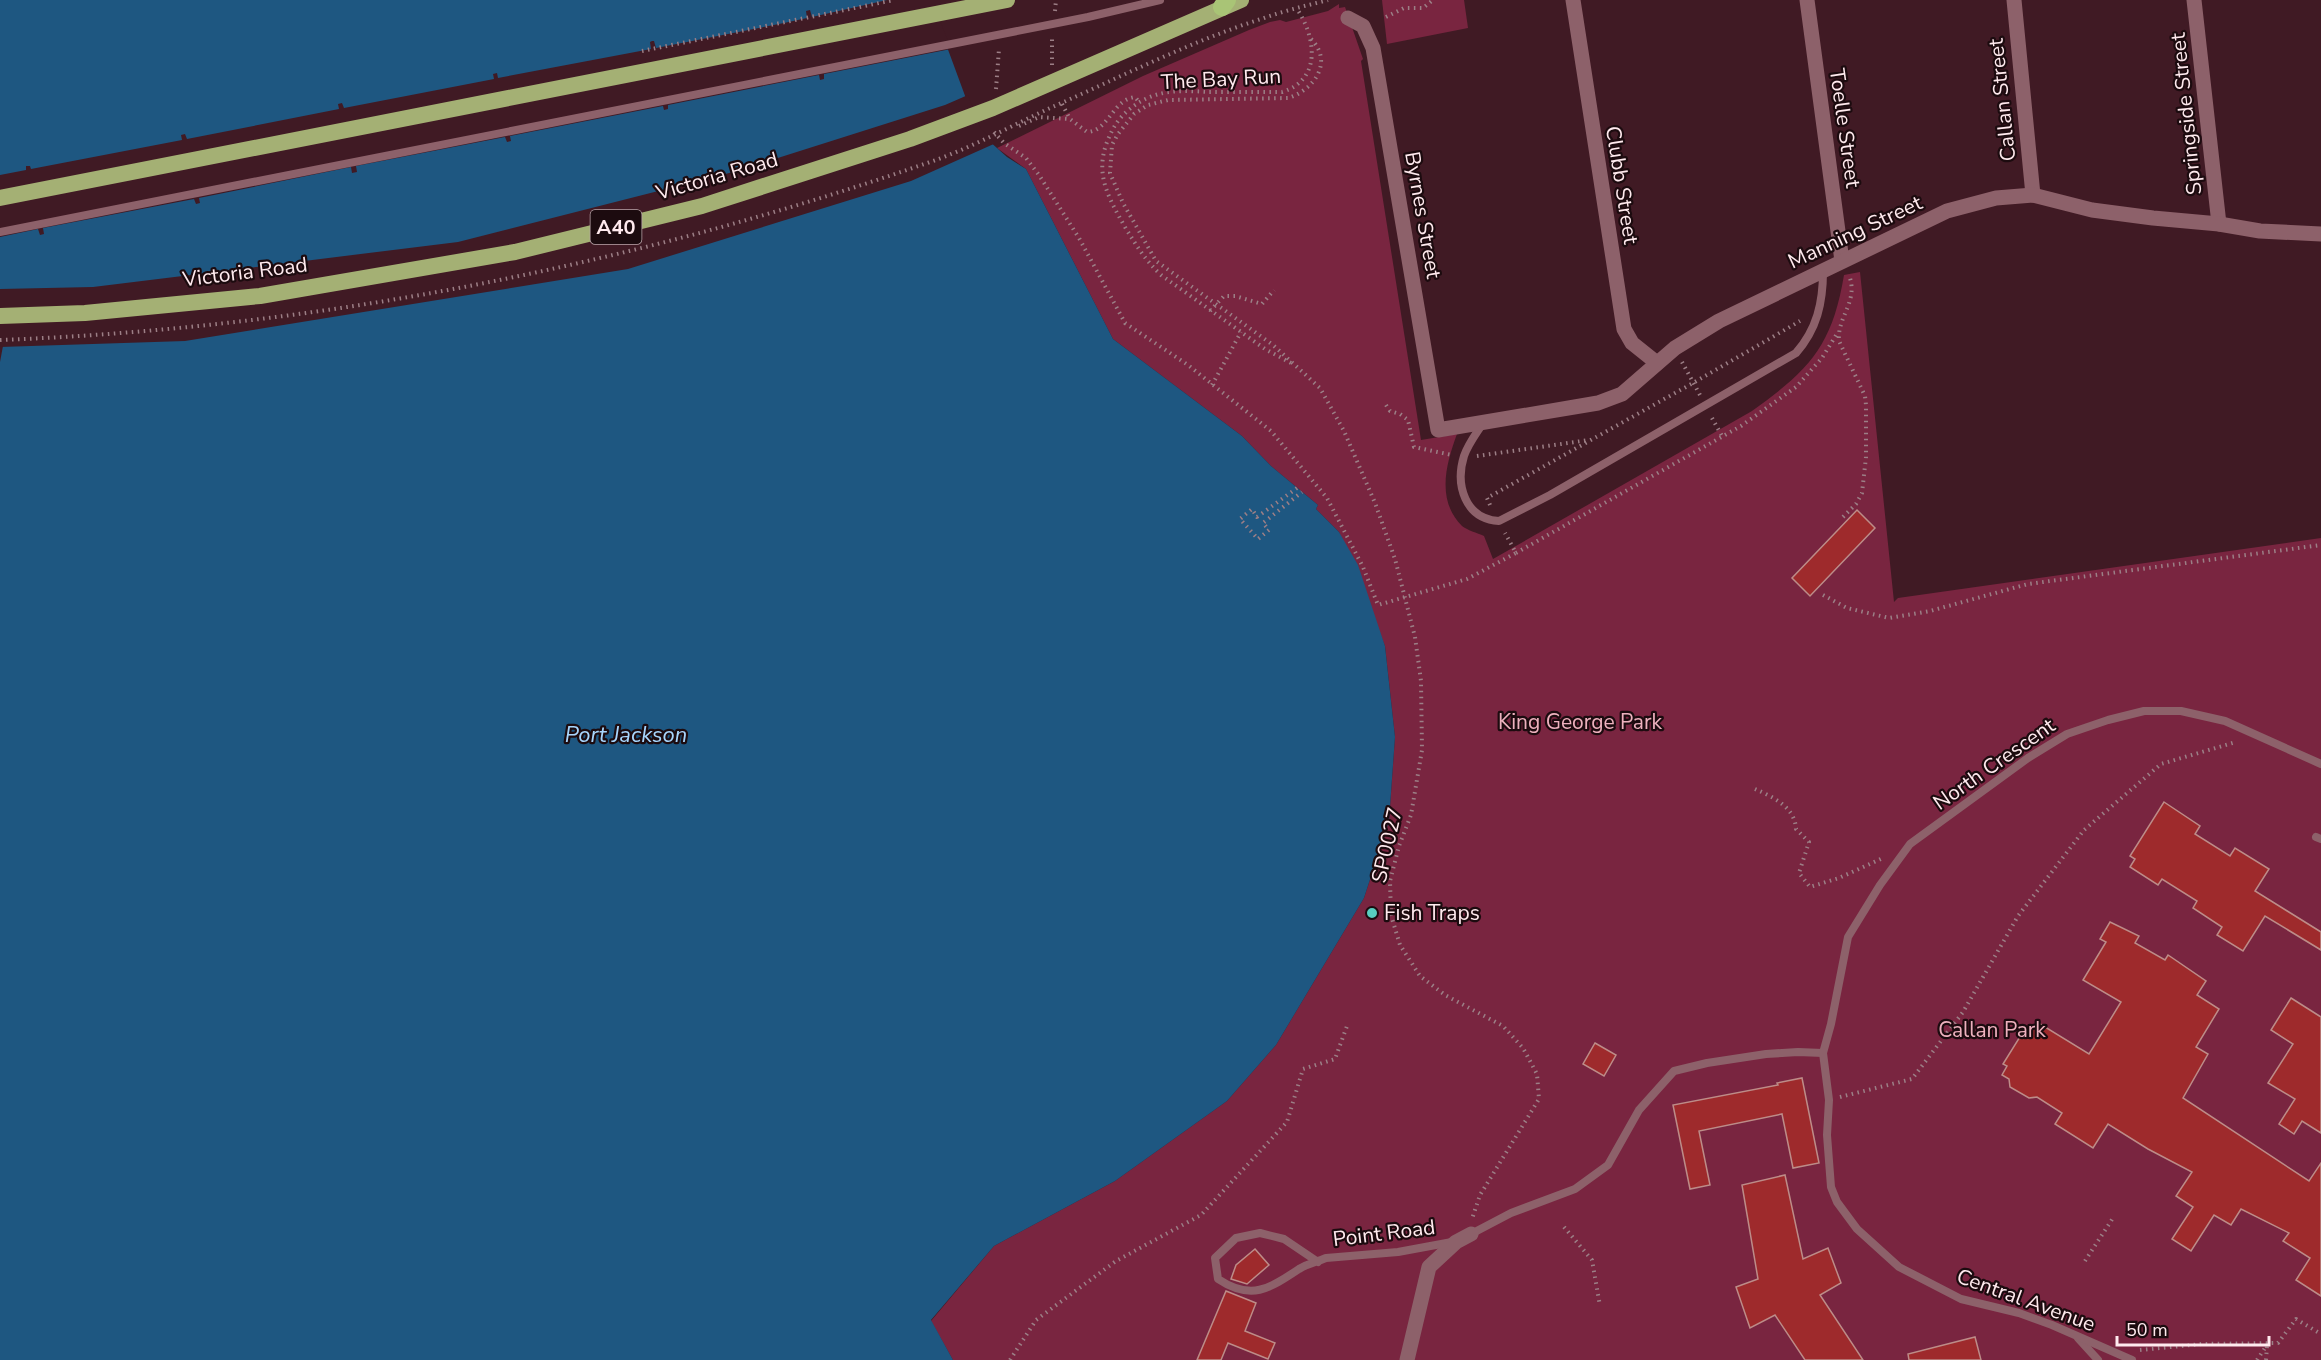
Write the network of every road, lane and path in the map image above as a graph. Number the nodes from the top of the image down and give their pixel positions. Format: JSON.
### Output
{"nodes":[{"id":1,"x":1007,"y":0,"type":"edge"},
{"id":2,"x":1160,"y":0,"type":"edge"},
{"id":3,"x":1241,"y":0,"type":"edge"},
{"id":4,"x":1328,"y":0,"type":"edge"},
{"id":5,"x":1433,"y":0,"type":"edge"},
{"id":6,"x":1573,"y":0,"type":"edge"},
{"id":7,"x":1807,"y":0,"type":"edge"},
{"id":8,"x":2014,"y":0,"type":"edge"},
{"id":9,"x":2194,"y":0,"type":"edge"},
{"id":10,"x":1224,"y":4,"type":"edge"},
{"id":11,"x":1297,"y":9,"type":"junction"},
{"id":12,"x":1386,"y":17,"type":"dead end"},
{"id":13,"x":1348,"y":18,"type":"dead end"},
{"id":14,"x":1209,"y":39,"type":"dead end"},
{"id":15,"x":1311,"y":39,"type":"junction"},
{"id":16,"x":999,"y":45,"type":"dead end"},
{"id":17,"x":995,"y":90,"type":"dead end"},
{"id":18,"x":1070,"y":119,"type":"dead end"},
{"id":19,"x":992,"y":124,"type":"dead end"},
{"id":20,"x":1019,"y":126,"type":"dead end"},
{"id":21,"x":2033,"y":195,"type":"junction"},
{"id":22,"x":0,"y":198,"type":"edge"},
{"id":23,"x":2219,"y":224,"type":"junction"},
{"id":24,"x":0,"y":232,"type":"edge"},
{"id":25,"x":2321,"y":234,"type":"edge"},
{"id":26,"x":1842,"y":261,"type":"junction"},
{"id":27,"x":1822,"y":271,"type":"junction"},
{"id":28,"x":1274,"y":290,"type":"dead end"},
{"id":29,"x":1215,"y":304,"type":"junction"},
{"id":30,"x":1210,"y":311,"type":"junction"},
{"id":31,"x":0,"y":316,"type":"edge"},
{"id":32,"x":1801,"y":320,"type":"dead end"},
{"id":33,"x":1241,"y":332,"type":"junction"},
{"id":34,"x":1838,"y":332,"type":"junction"},
{"id":35,"x":1675,"y":348,"type":"junction"},
{"id":36,"x":1657,"y":363,"type":"junction"},
{"id":37,"x":1296,"y":366,"type":"junction"},
{"id":38,"x":1693,"y":383,"type":"junction"},
{"id":39,"x":1212,"y":385,"type":"junction"},
{"id":40,"x":1706,"y":406,"type":"junction"},
{"id":41,"x":1483,"y":423,"type":"junction"},
{"id":42,"x":1438,"y":430,"type":"joint"},
{"id":43,"x":1722,"y":436,"type":"junction"},
{"id":44,"x":1593,"y":439,"type":"junction"},
{"id":45,"x":1464,"y":458,"type":"junction"},
{"id":46,"x":1358,"y":463,"type":"joint"},
{"id":47,"x":1297,"y":488,"type":"dead end"},
{"id":48,"x":1302,"y":492,"type":"dead end"},
{"id":49,"x":1844,"y":517,"type":"dead end"},
{"id":50,"x":1498,"y":521,"type":"junction"},
{"id":51,"x":2321,"y":545,"type":"edge"},
{"id":52,"x":1516,"y":553,"type":"junction"},
{"id":53,"x":1823,"y":595,"type":"dead end"},
{"id":54,"x":1404,"y":598,"type":"junction"},
{"id":55,"x":2260,"y":735,"type":"junction"},
{"id":56,"x":2321,"y":764,"type":"edge"},
{"id":57,"x":1755,"y":789,"type":"dead end"},
{"id":58,"x":1910,"y":844,"type":"junction"},
{"id":59,"x":1347,"y":1026,"type":"dead end"},
{"id":60,"x":1823,"y":1053,"type":"junction"},
{"id":61,"x":1828,"y":1100,"type":"junction"},
{"id":62,"x":2114,"y":1218,"type":"dead end"},
{"id":63,"x":1564,"y":1227,"type":"dead end"},
{"id":64,"x":1471,"y":1233,"type":"junction"},
{"id":65,"x":1456,"y":1242,"type":"junction"},
{"id":66,"x":2085,"y":1261,"type":"dead end"},
{"id":67,"x":1318,"y":1262,"type":"junction"},
{"id":68,"x":1600,"y":1306,"type":"dead end"},
{"id":69,"x":2321,"y":1334,"type":"edge"},
{"id":70,"x":2075,"y":1335,"type":"junction"},
{"id":71,"x":2267,"y":1344,"type":"junction"},
{"id":72,"x":2115,"y":1351,"type":"junction"},
{"id":73,"x":1010,"y":1360,"type":"edge"},
{"id":74,"x":1407,"y":1360,"type":"edge"},
{"id":75,"x":2098,"y":1360,"type":"edge"},
{"id":76,"x":2132,"y":1360,"type":"edge"},
{"id":77,"x":2257,"y":1360,"type":"edge"},
{"id":78,"x":2266,"y":1360,"type":"edge"}],
"edges":[{"from":1,"to":22,"type":"highway"},
{"from":2,"to":24,"type":"lane"},
{"from":3,"to":10,"type":"highway","name":"Victoria Road","number":"A40"},
{"from":4,"to":11,"type":"path"},
{"from":5,"to":12,"type":"path"},
{"from":6,"to":36,"type":"street","name":"Clubb Street"},
{"from":7,"to":26,"type":"street","name":"Toelle Street"},
{"from":8,"to":21,"type":"street","name":"Callan Street"},
{"from":9,"to":23,"type":"street","name":"Springside Street"},
{"from":10,"to":31,"type":"highway","name":"Victoria Road","number":"A40"},
{"from":11,"to":14,"type":"path"},
{"from":11,"to":15,"type":"path"},
{"from":13,"to":42,"type":"street","name":"Byrnes Street"},
{"from":15,"to":29,"type":"path","name":"The Bay Run"},
{"from":15,"to":30,"type":"path","name":"The Bay Run"},
{"from":16,"to":17,"type":"path"},
{"from":18,"to":20,"type":"path"},
{"from":19,"to":39,"type":"path"},
{"from":21,"to":23,"type":"street","name":"Manning Street"},
{"from":21,"to":26,"type":"street","name":"Manning Street"},
{"from":23,"to":25,"type":"street","name":"Manning Street"},
{"from":26,"to":27,"type":"street","name":"Manning Street"},
{"from":26,"to":34,"type":"path"},
{"from":27,"to":35,"type":"street","name":"Manning Street"},
{"from":27,"to":40,"type":"lane"},
{"from":28,"to":29,"type":"path"},
{"from":29,"to":30,"type":"path"},
{"from":29,"to":37,"type":"path","name":"The Bay Run"},
{"from":30,"to":33,"type":"path","name":"The Bay Run"},
{"from":32,"to":38,"type":"path"},
{"from":33,"to":37,"type":"path","name":"The Bay Run"},
{"from":33,"to":39,"type":"path"},
{"from":34,"to":43,"type":"path"},
{"from":34,"to":49,"type":"path"},
{"from":35,"to":36,"type":"street","name":"Manning Street"},
{"from":35,"to":38,"type":"path"},
{"from":36,"to":41,"type":"street","name":"Manning Street"},
{"from":37,"to":46,"type":"path","name":"The Bay Run"},
{"from":38,"to":40,"type":"path"},
{"from":38,"to":44,"type":"path"},
{"from":39,"to":54,"type":"path"},
{"from":40,"to":43,"type":"path"},
{"from":40,"to":50,"type":"lane"},
{"from":41,"to":42,"type":"street","name":"Manning Street"},
{"from":41,"to":45,"type":"lane"},
{"from":43,"to":52,"type":"path"},
{"from":44,"to":45,"type":"path"},
{"from":44,"to":50,"type":"path"},
{"from":45,"to":50,"type":"lane"},
{"from":46,"to":54,"type":"path","name":"SP0027"},
{"from":47,"to":48,"type":"path"},
{"from":50,"to":52,"type":"path"},
{"from":51,"to":53,"type":"path"},
{"from":52,"to":54,"type":"path"},
{"from":54,"to":64,"type":"path","name":"SP0027"},
{"from":55,"to":56,"type":"lane","name":"North Crescent"},
{"from":55,"to":58,"type":"lane","name":"North Crescent"},
{"from":55,"to":61,"type":"path"},
{"from":57,"to":58,"type":"path"},
{"from":58,"to":60,"type":"lane","name":"North Crescent"},
{"from":59,"to":73,"type":"path"},
{"from":60,"to":61,"type":"lane","name":"Central Avenue"},
{"from":60,"to":64,"type":"lane"},
{"from":61,"to":70,"type":"lane","name":"Central Avenue"},
{"from":62,"to":66,"type":"path"},
{"from":63,"to":68,"type":"path"},
{"from":64,"to":65,"type":"street"},
{"from":65,"to":67,"type":"lane","name":"Point Road"},
{"from":65,"to":74,"type":"street"},
{"from":67,"to":67,"type":"lane","name":"Point Road"},
{"from":69,"to":71,"type":"path"},
{"from":70,"to":72,"type":"lane","name":"Central Avenue"},
{"from":70,"to":75,"type":"lane"},
{"from":71,"to":72,"type":"path"},
{"from":71,"to":77,"type":"path"},
{"from":71,"to":78,"type":"path"},
{"from":72,"to":76,"type":"lane","name":"Central Avenue"}]}
